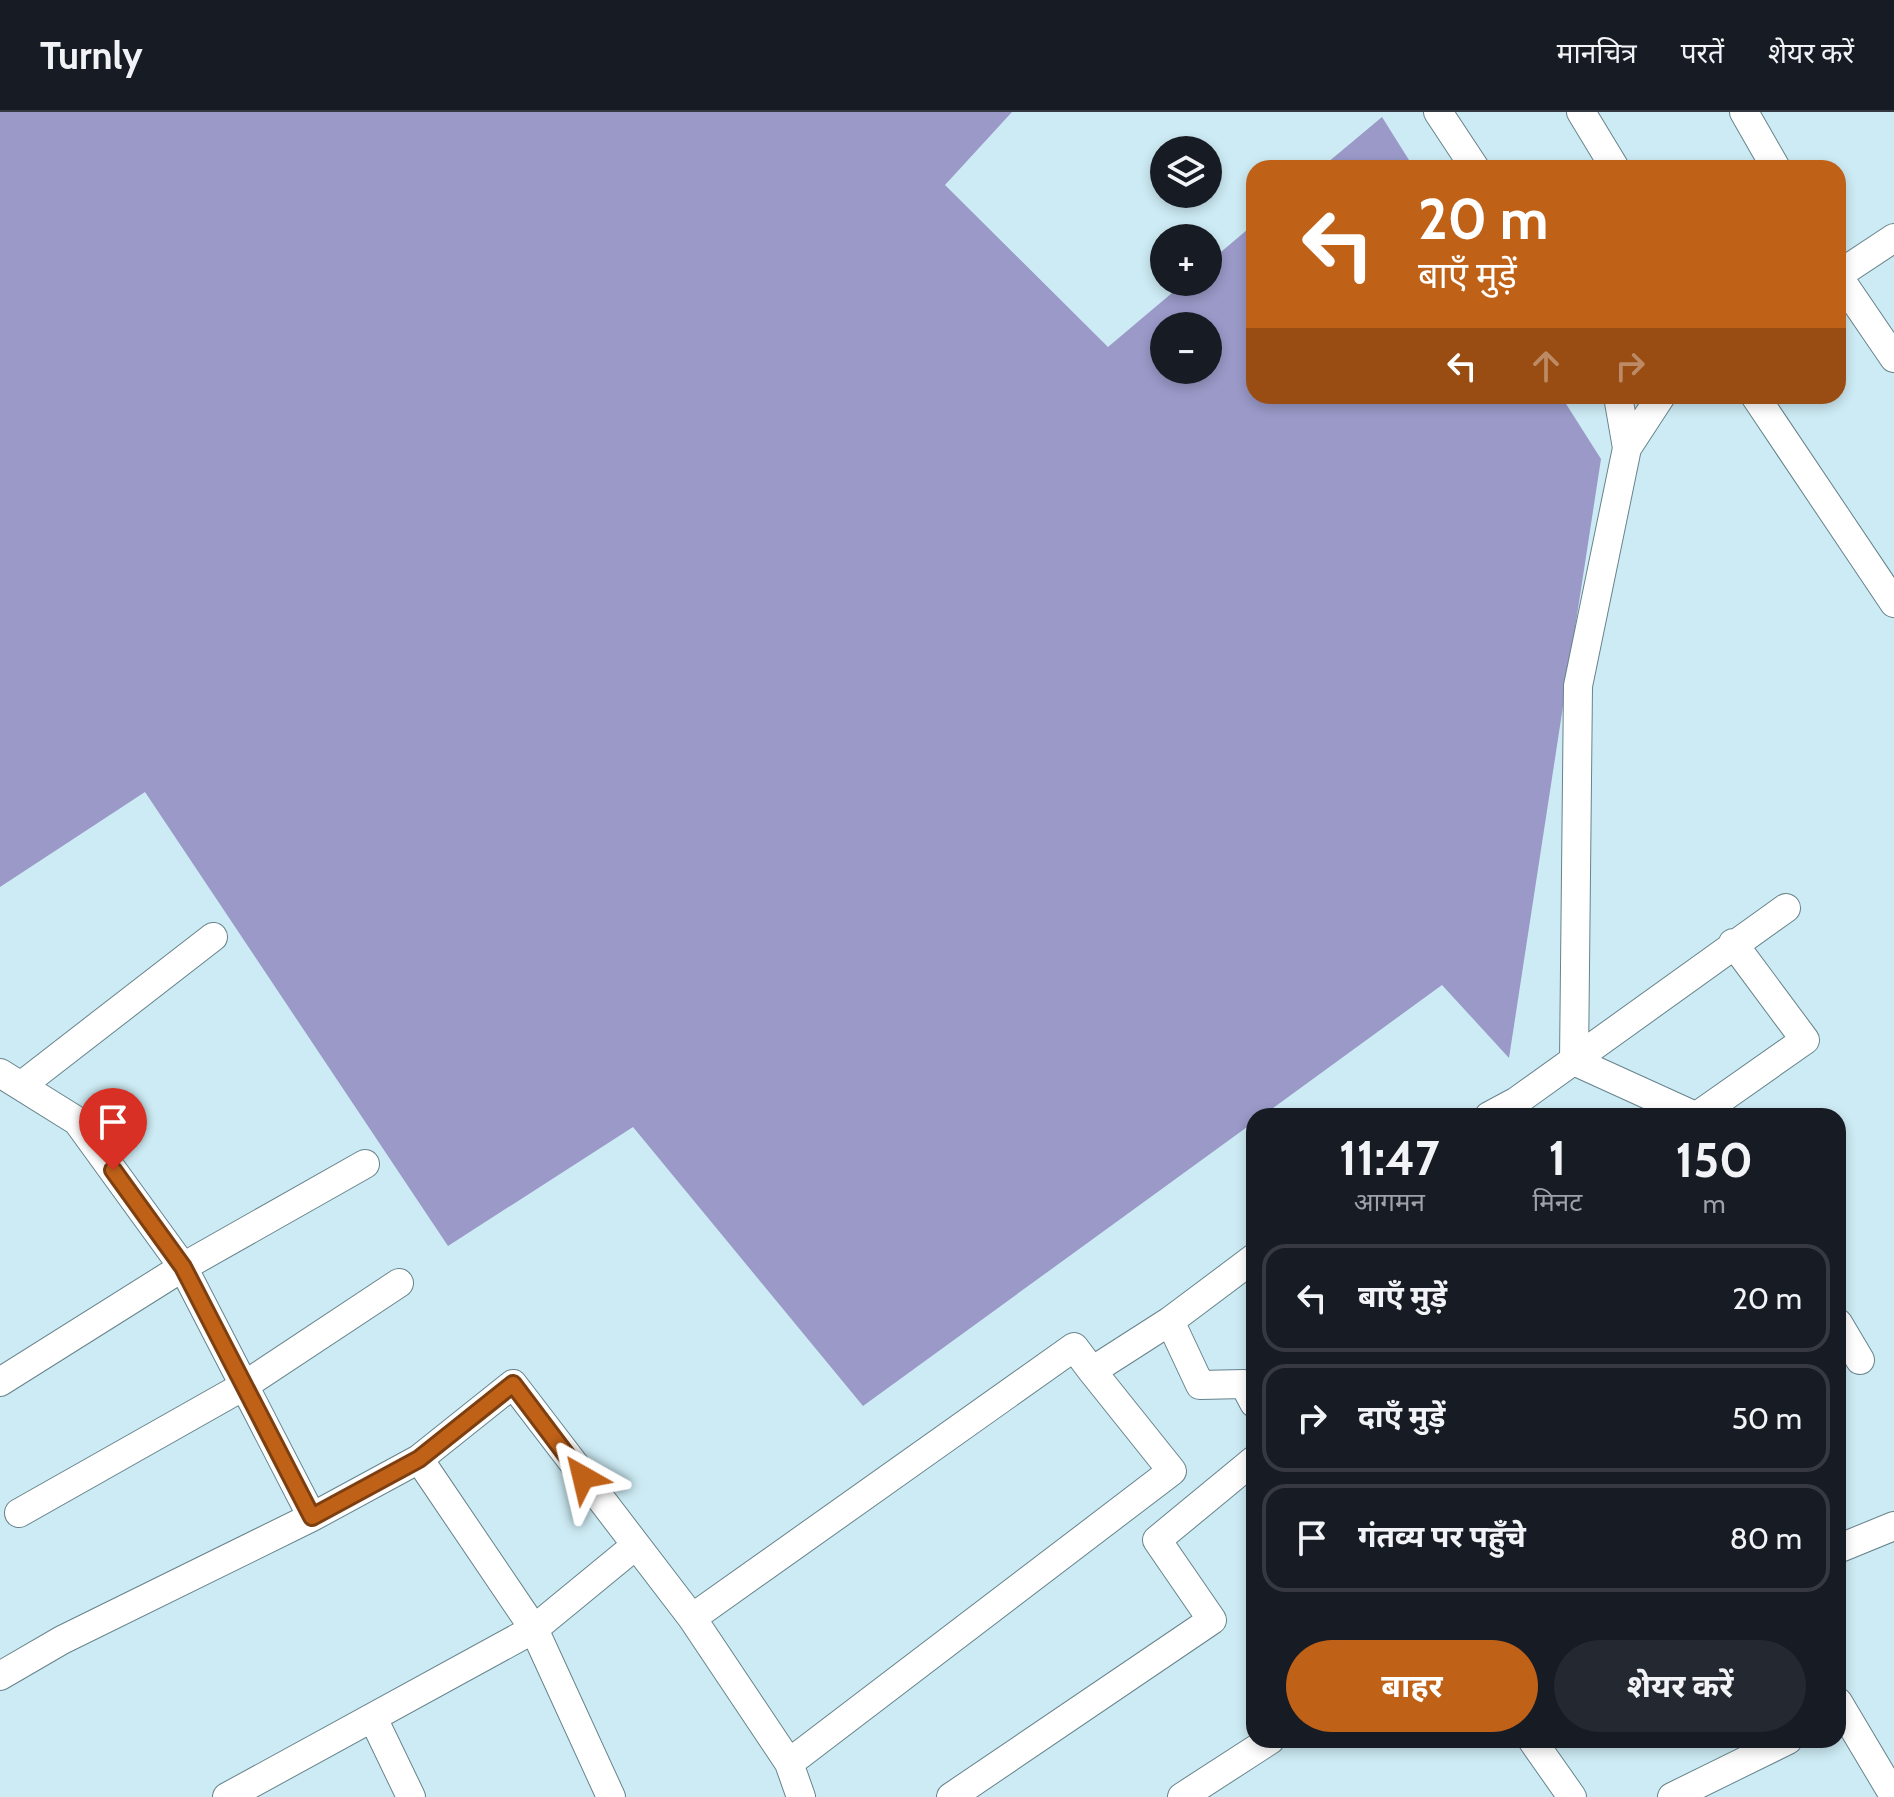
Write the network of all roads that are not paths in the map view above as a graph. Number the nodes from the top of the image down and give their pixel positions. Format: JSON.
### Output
{"nodes":[{"id":1,"x":1438,"y":112,"type":"edge"},
{"id":2,"x":1581,"y":112,"type":"edge"},
{"id":3,"x":1744,"y":112,"type":"edge"},
{"id":4,"x":1470,"y":160,"type":"edge"},
{"id":5,"x":1610,"y":160,"type":"edge"},
{"id":6,"x":1771,"y":160,"type":"edge"},
{"id":7,"x":1894,"y":238,"type":"edge"},
{"id":8,"x":1846,"y":271,"type":"edge"},
{"id":9,"x":1846,"y":288,"type":"edge"},
{"id":10,"x":1894,"y":358,"type":"edge"},
{"id":11,"x":1619,"y":404,"type":"edge"},
{"id":12,"x":1656,"y":404,"type":"edge"},
{"id":13,"x":1761,"y":404,"type":"edge"},
{"id":14,"x":1627,"y":448,"type":"junction"},
{"id":15,"x":1884,"y":567,"type":"edge"},
{"id":16,"x":1894,"y":603,"type":"edge"},
{"id":17,"x":1786,"y":908,"type":"dead end"},
{"id":18,"x":213,"y":937,"type":"dead end"},
{"id":19,"x":1733,"y":943,"type":"junction"},
{"id":20,"x":1574,"y":1061,"type":"junction"},
{"id":21,"x":11,"y":1079,"type":"edge"},
{"id":22,"x":1523,"y":1108,"type":"edge"},
{"id":23,"x":1678,"y":1108,"type":"edge"},
{"id":24,"x":1707,"y":1108,"type":"edge"},
{"id":25,"x":365,"y":1164,"type":"dead end"},
{"id":26,"x":1246,"y":1264,"type":"edge"},
{"id":27,"x":183,"y":1267,"type":"junction"},
{"id":28,"x":399,"y":1283,"type":"dead end"},
{"id":29,"x":1170,"y":1321,"type":"junction"},
{"id":30,"x":1846,"y":1336,"type":"edge"},
{"id":31,"x":1860,"y":1360,"type":"dead end"},
{"id":32,"x":1092,"y":1371,"type":"junction"},
{"id":33,"x":0,"y":1382,"type":"edge"},
{"id":34,"x":242,"y":1387,"type":"junction"},
{"id":35,"x":1246,"y":1388,"type":"edge"},
{"id":36,"x":419,"y":1459,"type":"junction"},
{"id":37,"x":1246,"y":1467,"type":"edge"},
{"id":38,"x":19,"y":1513,"type":"dead end"},
{"id":39,"x":312,"y":1517,"type":"junction"},
{"id":40,"x":1894,"y":1526,"type":"edge"},
{"id":41,"x":1846,"y":1544,"type":"edge"},
{"id":42,"x":635,"y":1546,"type":"junction"},
{"id":43,"x":692,"y":1618,"type":"junction"},
{"id":44,"x":534,"y":1629,"type":"junction"},
{"id":45,"x":0,"y":1676,"type":"edge"},
{"id":46,"x":1846,"y":1715,"type":"edge"},
{"id":47,"x":373,"y":1718,"type":"junction"},
{"id":48,"x":1259,"y":1748,"type":"edge"},
{"id":49,"x":1538,"y":1748,"type":"edge"},
{"id":50,"x":1772,"y":1748,"type":"edge"},
{"id":51,"x":789,"y":1763,"type":"junction"},
{"id":52,"x":1193,"y":1794,"type":"edge"},
{"id":53,"x":230,"y":1796,"type":"edge"},
{"id":54,"x":1894,"y":1796,"type":"edge"},
{"id":55,"x":411,"y":1797,"type":"edge"},
{"id":56,"x":611,"y":1797,"type":"edge"},
{"id":57,"x":801,"y":1797,"type":"edge"},
{"id":58,"x":951,"y":1797,"type":"edge"},
{"id":59,"x":1572,"y":1797,"type":"edge"},
{"id":60,"x":1672,"y":1797,"type":"edge"}],
"edges":[{"from":1,"to":4,"type":"street"},
{"from":2,"to":5,"type":"street"},
{"from":3,"to":6,"type":"street"},
{"from":7,"to":8,"type":"street"},
{"from":9,"to":10,"type":"street"},
{"from":11,"to":14,"type":"street"},
{"from":12,"to":14,"type":"street"},
{"from":13,"to":15,"type":"street"},
{"from":14,"to":20,"type":"street"},
{"from":15,"to":16,"type":"street"},
{"from":17,"to":19,"type":"street"},
{"from":18,"to":21,"type":"street"},
{"from":19,"to":20,"type":"street"},
{"from":19,"to":24,"type":"street"},
{"from":20,"to":22,"type":"street"},
{"from":20,"to":23,"type":"street"},
{"from":21,"to":27,"type":"street"},
{"from":25,"to":27,"type":"street"},
{"from":26,"to":29,"type":"street"},
{"from":27,"to":33,"type":"street"},
{"from":27,"to":34,"type":"street"},
{"from":28,"to":34,"type":"street"},
{"from":29,"to":32,"type":"street"},
{"from":29,"to":35,"type":"street"},
{"from":30,"to":31,"type":"street"},
{"from":32,"to":43,"type":"street"},
{"from":32,"to":51,"type":"street"},
{"from":34,"to":38,"type":"street"},
{"from":34,"to":39,"type":"street"},
{"from":36,"to":39,"type":"street"},
{"from":36,"to":42,"type":"street"},
{"from":36,"to":44,"type":"street"},
{"from":37,"to":58,"type":"street"},
{"from":39,"to":45,"type":"street"},
{"from":40,"to":41,"type":"street"},
{"from":42,"to":43,"type":"street"},
{"from":42,"to":44,"type":"street"},
{"from":43,"to":51,"type":"street"},
{"from":44,"to":47,"type":"street"},
{"from":44,"to":56,"type":"street"},
{"from":46,"to":54,"type":"street"},
{"from":47,"to":53,"type":"street"},
{"from":47,"to":55,"type":"street"},
{"from":48,"to":52,"type":"street"},
{"from":49,"to":59,"type":"street"},
{"from":50,"to":60,"type":"street"},
{"from":51,"to":57,"type":"street"}]}
